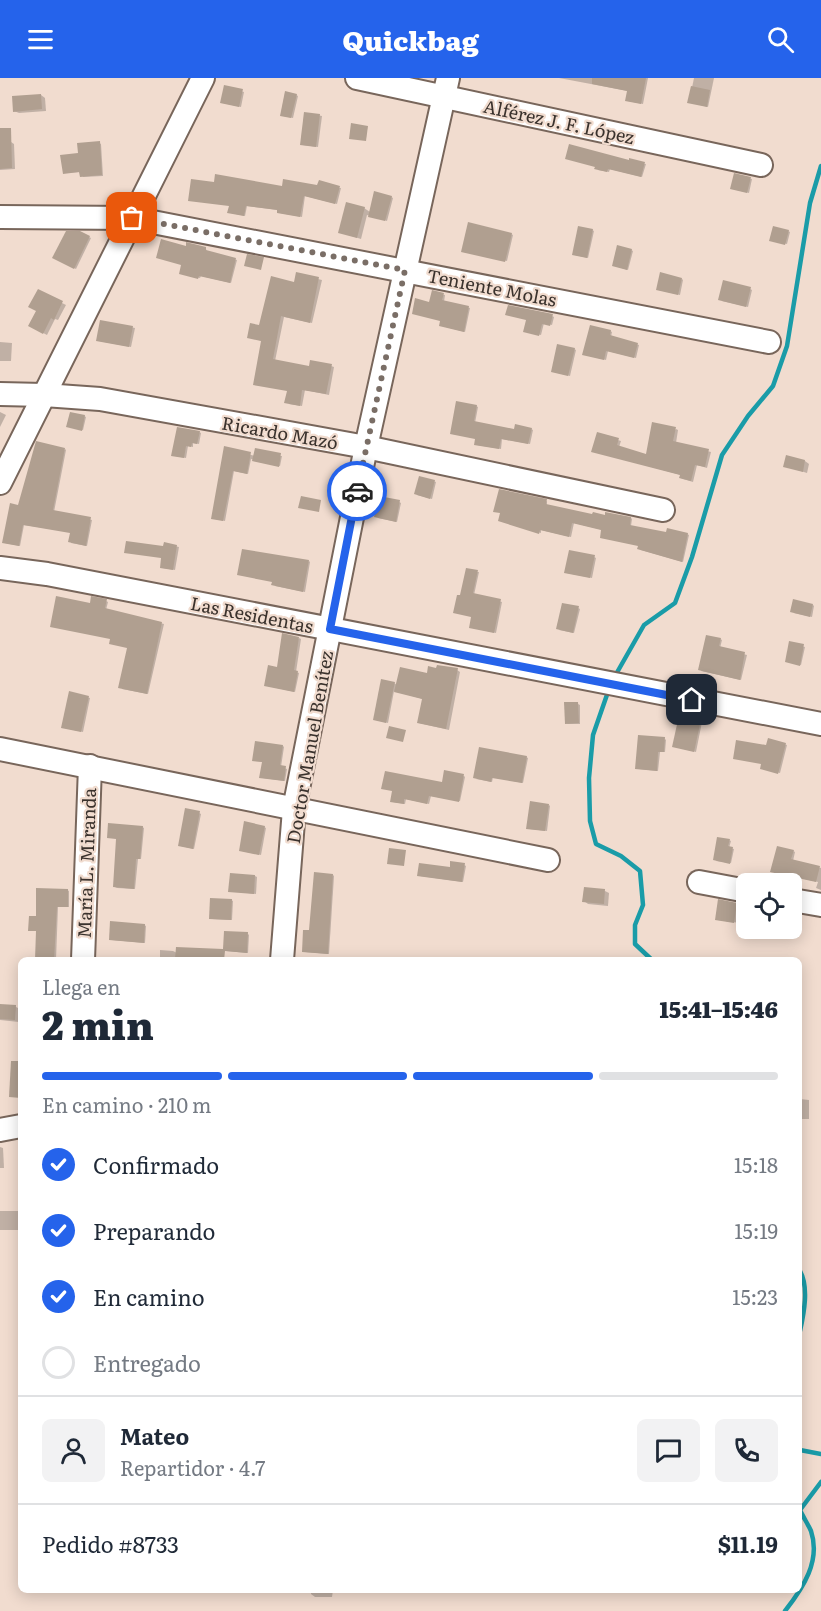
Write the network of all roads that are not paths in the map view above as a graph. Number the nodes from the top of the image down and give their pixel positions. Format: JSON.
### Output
{"nodes":[{"id":1,"x":203,"y":78,"type":"edge"},
{"id":2,"x":357,"y":78,"type":"edge"},
{"id":3,"x":446,"y":87,"type":"edge"},
{"id":4,"x":761,"y":165,"type":"dead end"},
{"id":5,"x":0,"y":217,"type":"edge"},
{"id":6,"x":132,"y":218,"type":"junction"},
{"id":7,"x":405,"y":270,"type":"junction"},
{"id":8,"x":769,"y":342,"type":"dead end"},
{"id":9,"x":0,"y":394,"type":"edge"},
{"id":10,"x":44,"y":394,"type":"junction"},
{"id":11,"x":366,"y":447,"type":"junction"},
{"id":12,"x":0,"y":483,"type":"edge"},
{"id":13,"x":663,"y":510,"type":"dead end"},
{"id":14,"x":0,"y":568,"type":"edge"},
{"id":15,"x":330,"y":629,"type":"junction"},
{"id":16,"x":821,"y":724,"type":"edge"},
{"id":17,"x":0,"y":749,"type":"edge"},
{"id":18,"x":90,"y":766,"type":"junction"},
{"id":19,"x":294,"y":809,"type":"junction"},
{"id":20,"x":548,"y":860,"type":"dead end"},
{"id":21,"x":699,"y":882,"type":"dead end"},
{"id":22,"x":736,"y":889,"type":"edge"},
{"id":23,"x":802,"y":902,"type":"edge"},
{"id":24,"x":821,"y":905,"type":"edge"},
{"id":25,"x":83,"y":957,"type":"edge"},
{"id":26,"x":282,"y":957,"type":"edge"},
{"id":27,"x":18,"y":1127,"type":"edge"},
{"id":28,"x":0,"y":1130,"type":"edge"}],
"edges":[{"from":1,"to":6,"type":"street"},
{"from":2,"to":3,"type":"street","name":"Alférez J. F. López"},
{"from":3,"to":4,"type":"street","name":"Alférez J. F. López"},
{"from":3,"to":7,"type":"street","name":"Doctor Manuel Benítez"},
{"from":5,"to":6,"type":"street","name":"Teniente Molas"},
{"from":6,"to":7,"type":"street","name":"Teniente Molas"},
{"from":6,"to":10,"type":"street"},
{"from":7,"to":8,"type":"street","name":"Teniente Molas"},
{"from":7,"to":11,"type":"street","name":"Doctor Manuel Benítez"},
{"from":9,"to":10,"type":"street","name":"Ricardo Mazó"},
{"from":10,"to":11,"type":"street","name":"Ricardo Mazó"},
{"from":10,"to":12,"type":"street"},
{"from":11,"to":13,"type":"street","name":"Ricardo Mazó"},
{"from":11,"to":15,"type":"street","name":"Doctor Manuel Benítez"},
{"from":14,"to":15,"type":"street","name":"Las Residentas"},
{"from":15,"to":16,"type":"street","name":"Las Residentas"},
{"from":15,"to":19,"type":"street","name":"Doctor Manuel Benítez"},
{"from":17,"to":18,"type":"street"},
{"from":18,"to":19,"type":"street"},
{"from":18,"to":25,"type":"street","name":"María L. Miranda"},
{"from":19,"to":20,"type":"street"},
{"from":19,"to":26,"type":"street","name":"Doctor Manuel Benítez"},
{"from":21,"to":22,"type":"street"},
{"from":23,"to":24,"type":"street"},
{"from":27,"to":28,"type":"street"}]}
